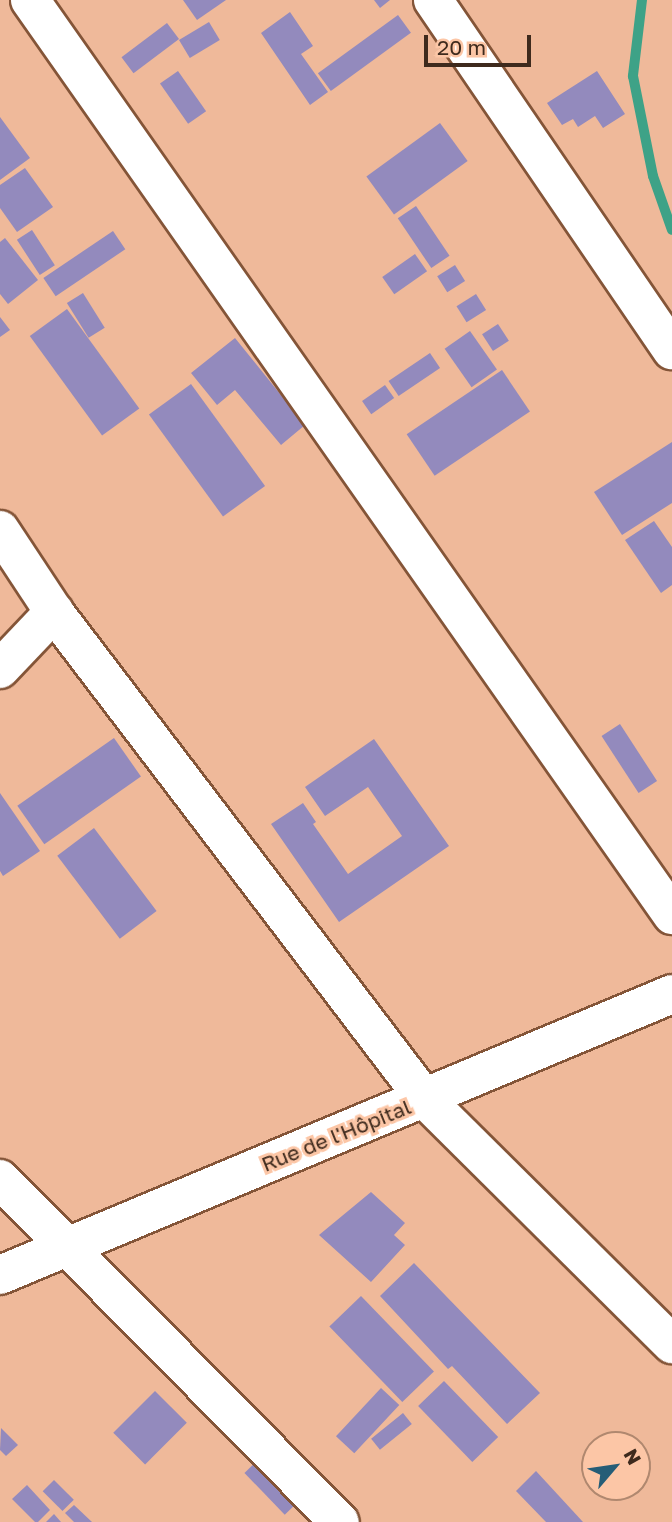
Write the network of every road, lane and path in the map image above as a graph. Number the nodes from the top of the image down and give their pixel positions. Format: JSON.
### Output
{"nodes":[{"id":1,"x":30,"y":0,"type":"edge"},
{"id":2,"x":433,"y":0,"type":"edge"},
{"id":3,"x":672,"y":350,"type":"edge"},
{"id":4,"x":0,"y":530,"type":"edge"},
{"id":5,"x":54,"y":612,"type":"junction"},
{"id":6,"x":0,"y":669,"type":"edge"},
{"id":7,"x":672,"y":915,"type":"edge"},
{"id":8,"x":672,"y":994,"type":"edge"},
{"id":9,"x":425,"y":1099,"type":"junction"},
{"id":10,"x":0,"y":1180,"type":"edge"},
{"id":11,"x":66,"y":1246,"type":"junction"},
{"id":12,"x":0,"y":1275,"type":"edge"},
{"id":13,"x":672,"y":1344,"type":"edge"},
{"id":14,"x":340,"y":1522,"type":"edge"}],
"edges":[{"from":1,"to":7,"type":"street"},
{"from":2,"to":3,"type":"street"},
{"from":4,"to":5,"type":"street"},
{"from":5,"to":6,"type":"street"},
{"from":5,"to":9,"type":"street"},
{"from":8,"to":9,"type":"street","name":"Rue de l'Hôpital"},
{"from":9,"to":11,"type":"street","name":"Rue de l'Hôpital"},
{"from":9,"to":13,"type":"street"},
{"from":10,"to":11,"type":"street"},
{"from":11,"to":12,"type":"street","name":"Rue de l'Hôpital"},
{"from":11,"to":14,"type":"street"}]}
